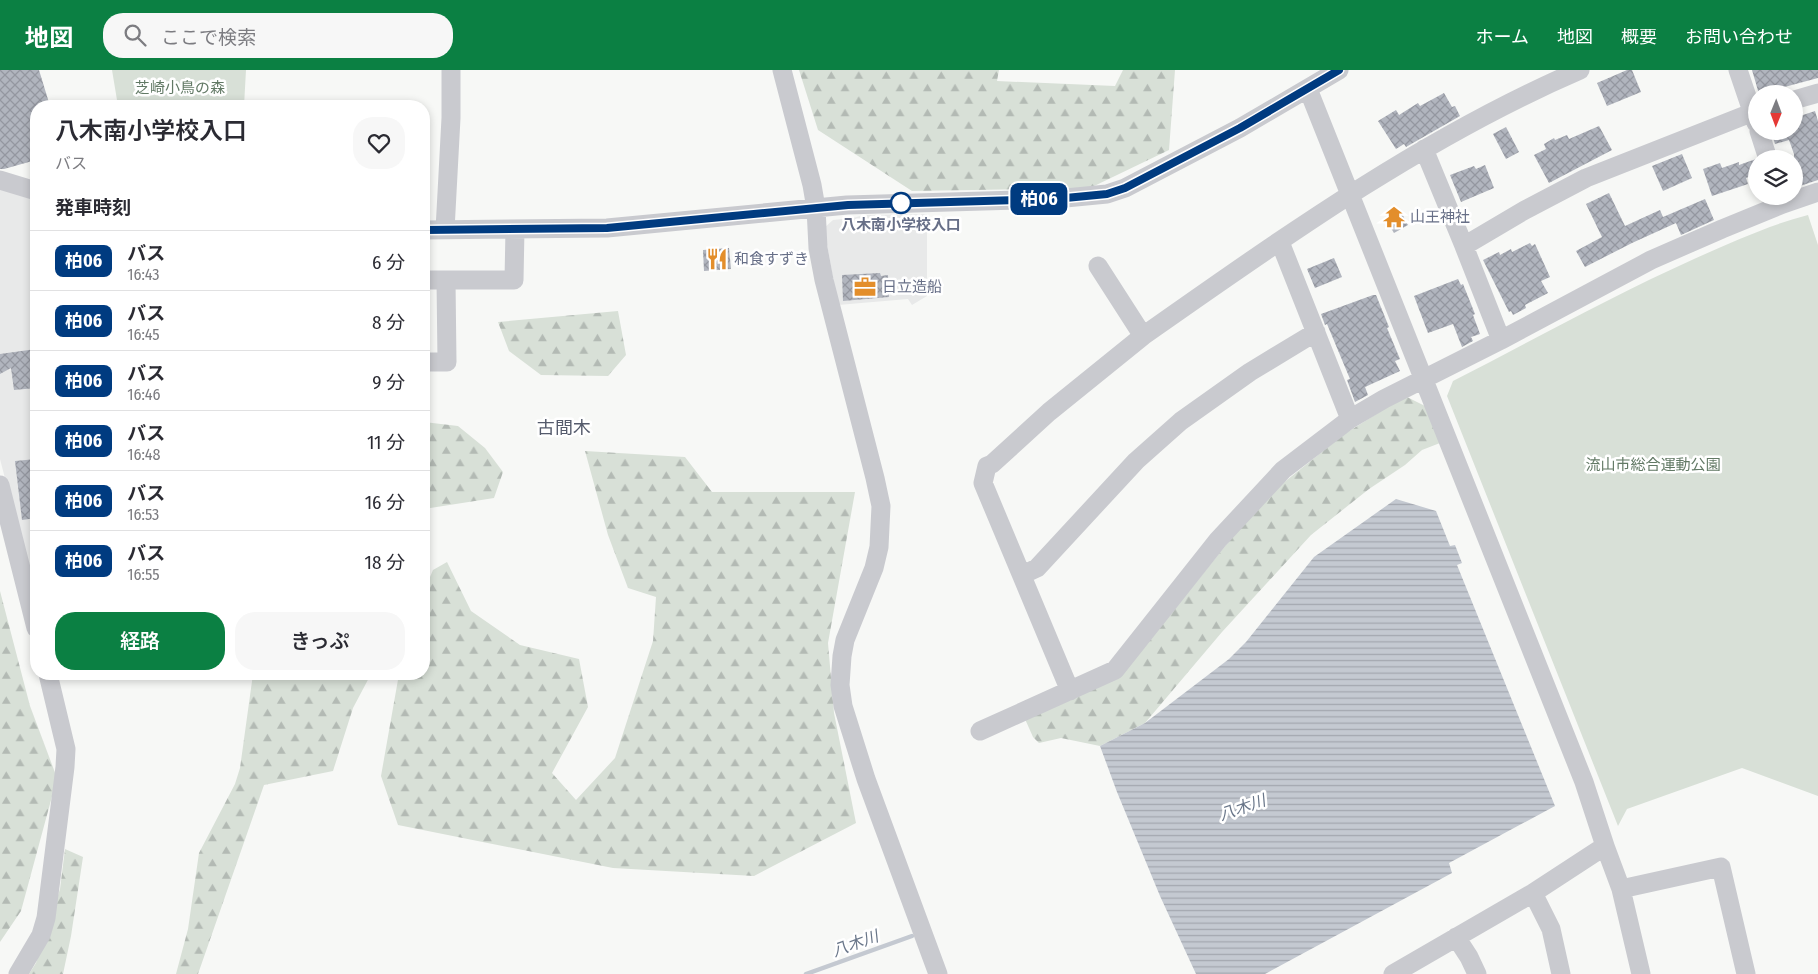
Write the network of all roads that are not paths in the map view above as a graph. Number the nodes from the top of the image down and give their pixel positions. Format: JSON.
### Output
{"nodes":[{"id":1,"x":451,"y":70,"type":"edge"},
{"id":2,"x":782,"y":70,"type":"edge"},
{"id":3,"x":1339,"y":70,"type":"edge"},
{"id":4,"x":1580,"y":70,"type":"edge"},
{"id":5,"x":1738,"y":70,"type":"edge"},
{"id":6,"x":1308,"y":89,"type":"junction"},
{"id":7,"x":1818,"y":94,"type":"edge"},
{"id":8,"x":1748,"y":96,"type":"edge"},
{"id":9,"x":1803,"y":98,"type":"edge"},
{"id":10,"x":1748,"y":118,"type":"edge"},
{"id":11,"x":1424,"y":149,"type":"junction"},
{"id":12,"x":0,"y":180,"type":"edge"},
{"id":13,"x":30,"y":189,"type":"edge"},
{"id":14,"x":1818,"y":192,"type":"edge"},
{"id":15,"x":1803,"y":195,"type":"edge"},
{"id":16,"x":1350,"y":196,"type":"junction"},
{"id":17,"x":1771,"y":205,"type":"edge"},
{"id":18,"x":816,"y":208,"type":"junction"},
{"id":19,"x":430,"y":230,"type":"edge"},
{"id":20,"x":445,"y":230,"type":"junction"},
{"id":21,"x":515,"y":230,"type":"junction"},
{"id":22,"x":1280,"y":242,"type":"junction"},
{"id":23,"x":1464,"y":246,"type":"junction"},
{"id":24,"x":1098,"y":266,"type":"dead end"},
{"id":25,"x":430,"y":280,"type":"edge"},
{"id":26,"x":446,"y":280,"type":"junction"},
{"id":27,"x":1316,"y":332,"type":"junction"},
{"id":28,"x":1143,"y":336,"type":"junction"},
{"id":29,"x":1501,"y":340,"type":"junction"},
{"id":30,"x":430,"y":362,"type":"edge"},
{"id":31,"x":1423,"y":380,"type":"junction"},
{"id":32,"x":1350,"y":419,"type":"junction"},
{"id":33,"x":0,"y":486,"type":"edge"},
{"id":34,"x":1022,"y":575,"type":"junction"},
{"id":35,"x":30,"y":604,"type":"edge"},
{"id":36,"x":49,"y":680,"type":"edge"},
{"id":37,"x":1070,"y":691,"type":"junction"},
{"id":38,"x":980,"y":731,"type":"dead end"},
{"id":39,"x":1605,"y":846,"type":"junction"},
{"id":40,"x":1621,"y":889,"type":"junction"},
{"id":41,"x":1533,"y":893,"type":"junction"},
{"id":42,"x":1456,"y":937,"type":"junction"},
{"id":43,"x":18,"y":974,"type":"edge"},
{"id":44,"x":938,"y":974,"type":"edge"},
{"id":45,"x":1393,"y":974,"type":"edge"},
{"id":46,"x":1477,"y":974,"type":"edge"},
{"id":47,"x":1561,"y":974,"type":"edge"},
{"id":48,"x":1642,"y":974,"type":"edge"},
{"id":49,"x":1746,"y":974,"type":"edge"}],
"edges":[{"from":1,"to":20,"type":"street"},
{"from":2,"to":18,"type":"street"},
{"from":3,"to":6,"type":"street"},
{"from":4,"to":11,"type":"street"},
{"from":5,"to":8,"type":"street"},
{"from":6,"to":16,"type":"street"},
{"from":6,"to":18,"type":"street"},
{"from":7,"to":9,"type":"street"},
{"from":10,"to":23,"type":"street"},
{"from":11,"to":16,"type":"street"},
{"from":11,"to":23,"type":"street"},
{"from":12,"to":13,"type":"street"},
{"from":14,"to":15,"type":"street"},
{"from":16,"to":22,"type":"street"},
{"from":16,"to":31,"type":"street"},
{"from":17,"to":29,"type":"street"},
{"from":18,"to":21,"type":"street"},
{"from":18,"to":44,"type":"street"},
{"from":19,"to":20,"type":"street"},
{"from":20,"to":21,"type":"street"},
{"from":21,"to":26,"type":"street"},
{"from":22,"to":27,"type":"street"},
{"from":22,"to":28,"type":"street"},
{"from":23,"to":29,"type":"street"},
{"from":24,"to":28,"type":"street"},
{"from":25,"to":26,"type":"street"},
{"from":26,"to":30,"type":"street"},
{"from":27,"to":32,"type":"street"},
{"from":27,"to":34,"type":"street"},
{"from":28,"to":34,"type":"street"},
{"from":29,"to":31,"type":"street"},
{"from":31,"to":32,"type":"street"},
{"from":31,"to":39,"type":"street"},
{"from":32,"to":37,"type":"street"},
{"from":33,"to":35,"type":"street"},
{"from":34,"to":37,"type":"street"},
{"from":36,"to":43,"type":"street"},
{"from":37,"to":38,"type":"street"},
{"from":39,"to":40,"type":"street"},
{"from":39,"to":41,"type":"street"},
{"from":40,"to":48,"type":"street"},
{"from":40,"to":49,"type":"street"},
{"from":41,"to":42,"type":"street"},
{"from":41,"to":47,"type":"street"},
{"from":42,"to":45,"type":"street"},
{"from":42,"to":46,"type":"street"}]}
